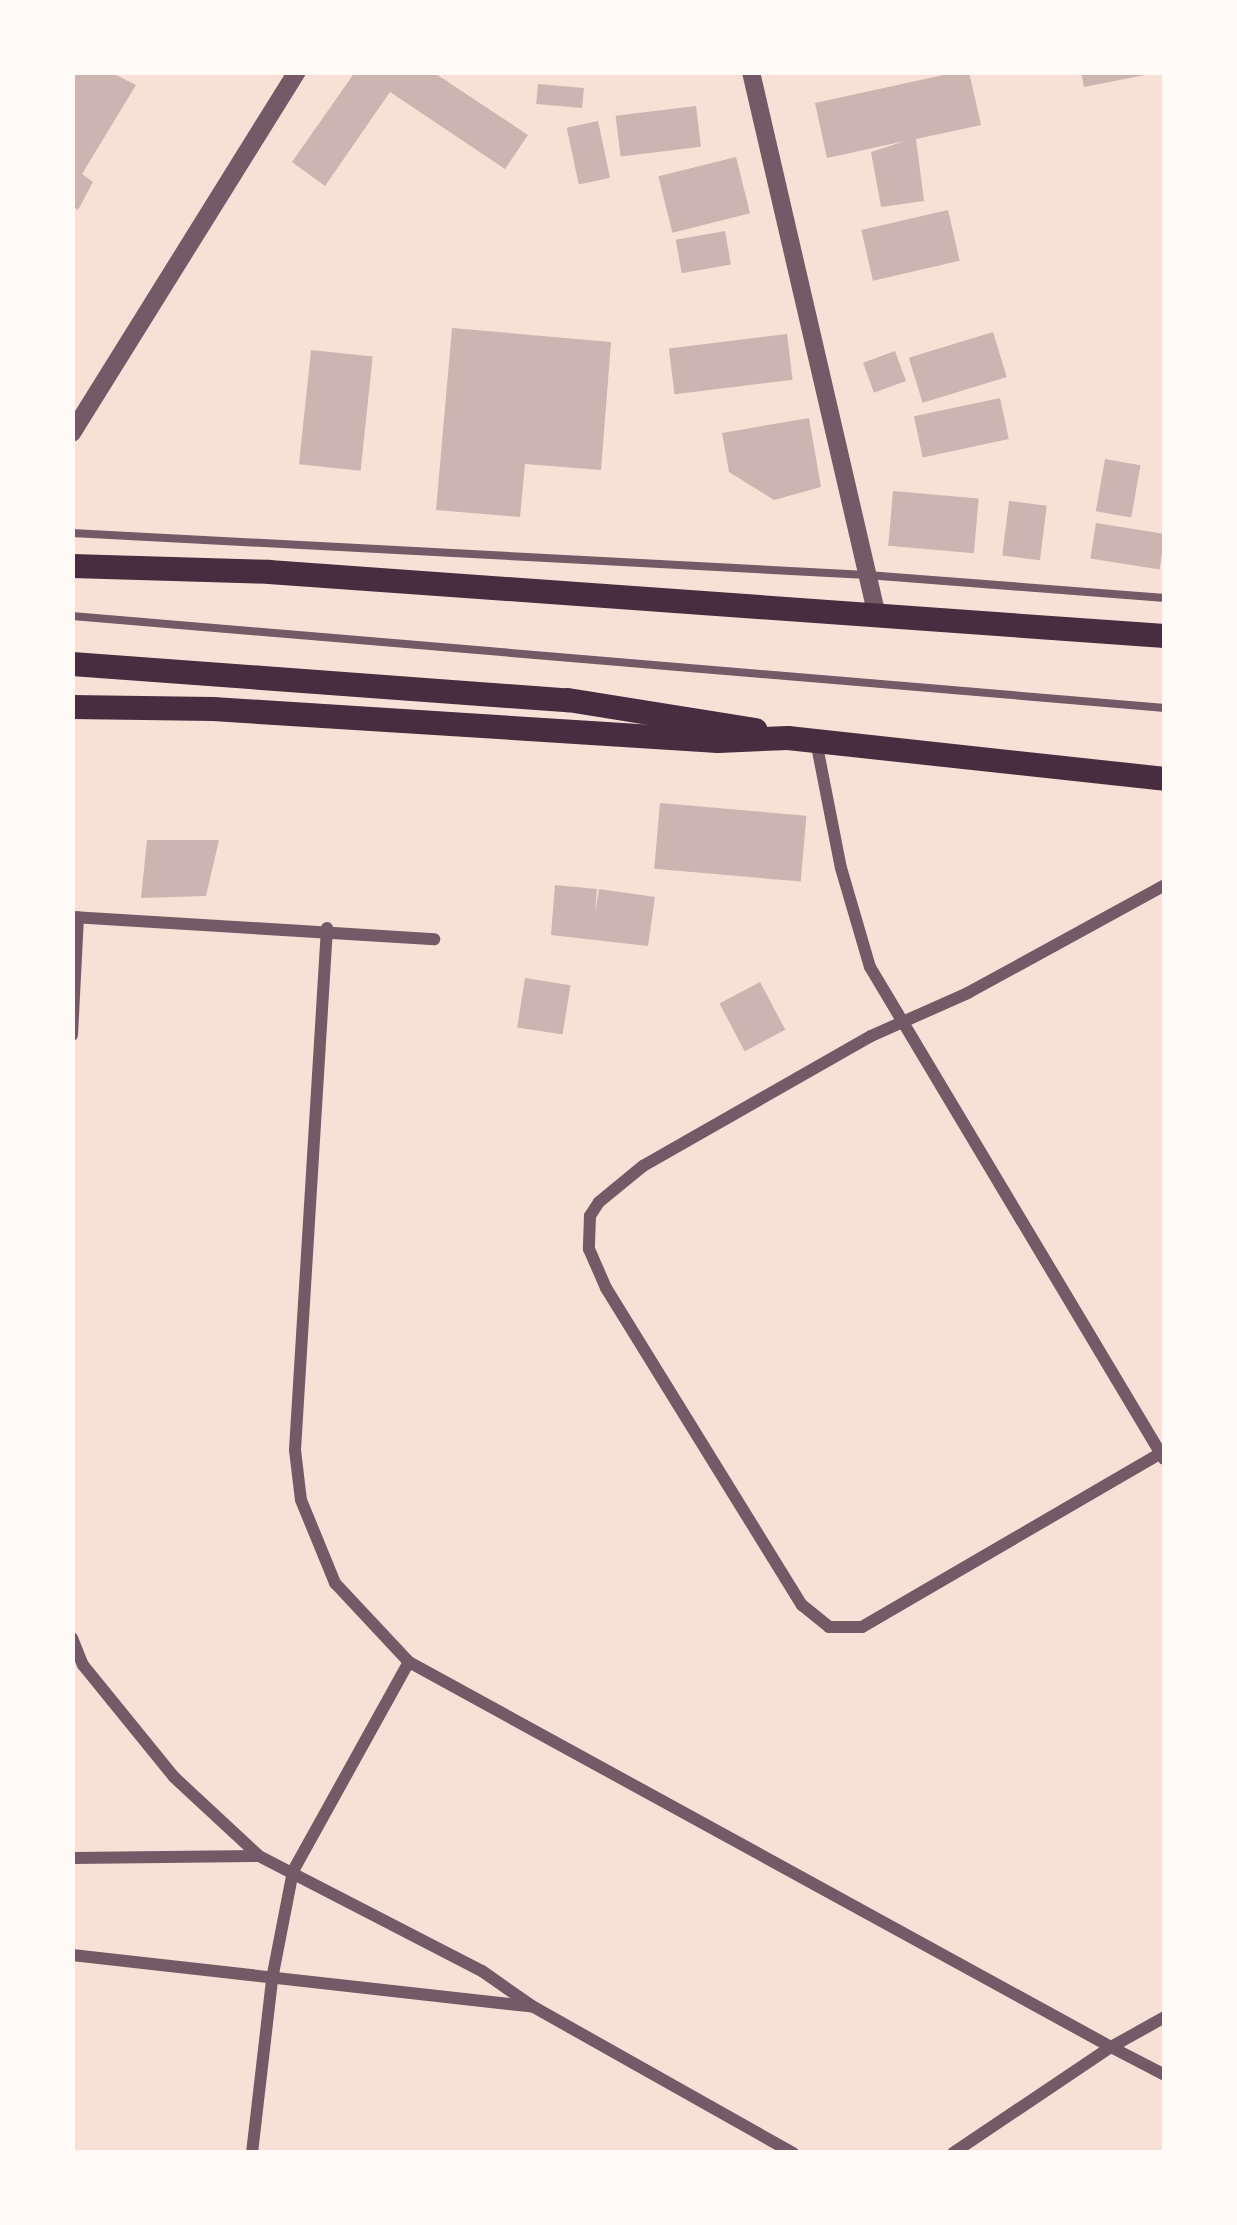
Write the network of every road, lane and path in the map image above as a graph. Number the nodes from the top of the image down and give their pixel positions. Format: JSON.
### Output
{"nodes":[{"id":1,"x":298,"y":72,"type":"edge"},
{"id":2,"x":751,"y":72,"type":"edge"},
{"id":3,"x":72,"y":433,"type":"edge"},
{"id":4,"x":72,"y":533,"type":"edge"},
{"id":5,"x":72,"y":566,"type":"edge"},
{"id":6,"x":867,"y":575,"type":"junction"},
{"id":7,"x":1165,"y":598,"type":"edge"},
{"id":8,"x":72,"y":616,"type":"edge"},
{"id":9,"x":877,"y":616,"type":"junction"},
{"id":10,"x":1165,"y":636,"type":"edge"},
{"id":11,"x":72,"y":664,"type":"edge"},
{"id":12,"x":72,"y":707,"type":"edge"},
{"id":13,"x":1165,"y":708,"type":"edge"},
{"id":14,"x":788,"y":738,"type":"junction"},
{"id":15,"x":816,"y":742,"type":"junction"},
{"id":16,"x":1165,"y":779,"type":"edge"},
{"id":17,"x":1165,"y":885,"type":"edge"},
{"id":18,"x":75,"y":917,"type":"edge"},
{"id":19,"x":327,"y":928,"type":"junction"},
{"id":20,"x":434,"y":939,"type":"dead end"},
{"id":21,"x":904,"y":1022,"type":"junction"},
{"id":22,"x":72,"y":1035,"type":"edge"},
{"id":23,"x":1164,"y":1455,"type":"edge"},
{"id":24,"x":72,"y":1637,"type":"edge"},
{"id":25,"x":409,"y":1662,"type":"junction"},
{"id":26,"x":259,"y":1856,"type":"junction"},
{"id":27,"x":72,"y":1858,"type":"edge"},
{"id":28,"x":293,"y":1871,"type":"junction"},
{"id":29,"x":72,"y":1955,"type":"edge"},
{"id":30,"x":272,"y":1978,"type":"junction"},
{"id":31,"x":532,"y":2006,"type":"junction"},
{"id":32,"x":1165,"y":2017,"type":"edge"},
{"id":33,"x":1111,"y":2047,"type":"junction"},
{"id":34,"x":1165,"y":2075,"type":"edge"},
{"id":35,"x":252,"y":2153,"type":"edge"},
{"id":36,"x":793,"y":2153,"type":"edge"},
{"id":37,"x":953,"y":2153,"type":"edge"}],
"edges":[{"from":1,"to":3,"type":"street"},
{"from":2,"to":6,"type":"street"},
{"from":4,"to":6,"type":"lane"},
{"from":5,"to":9,"type":"highway"},
{"from":6,"to":7,"type":"lane"},
{"from":6,"to":9,"type":"street"},
{"from":8,"to":13,"type":"lane"},
{"from":9,"to":10,"type":"highway"},
{"from":11,"to":14,"type":"highway"},
{"from":12,"to":14,"type":"highway"},
{"from":14,"to":15,"type":"highway"},
{"from":15,"to":16,"type":"highway"},
{"from":15,"to":21,"type":"street"},
{"from":17,"to":21,"type":"street"},
{"from":18,"to":19,"type":"street"},
{"from":18,"to":22,"type":"street"},
{"from":19,"to":20,"type":"street"},
{"from":19,"to":25,"type":"street"},
{"from":21,"to":23,"type":"street"},
{"from":21,"to":23,"type":"street"},
{"from":24,"to":26,"type":"street"},
{"from":25,"to":28,"type":"street"},
{"from":25,"to":33,"type":"street"},
{"from":26,"to":27,"type":"street"},
{"from":26,"to":28,"type":"street"},
{"from":28,"to":30,"type":"street"},
{"from":28,"to":31,"type":"street"},
{"from":29,"to":30,"type":"street"},
{"from":30,"to":31,"type":"street"},
{"from":30,"to":35,"type":"street"},
{"from":31,"to":36,"type":"street"},
{"from":32,"to":33,"type":"street"},
{"from":33,"to":34,"type":"street"},
{"from":33,"to":37,"type":"street"}]}
